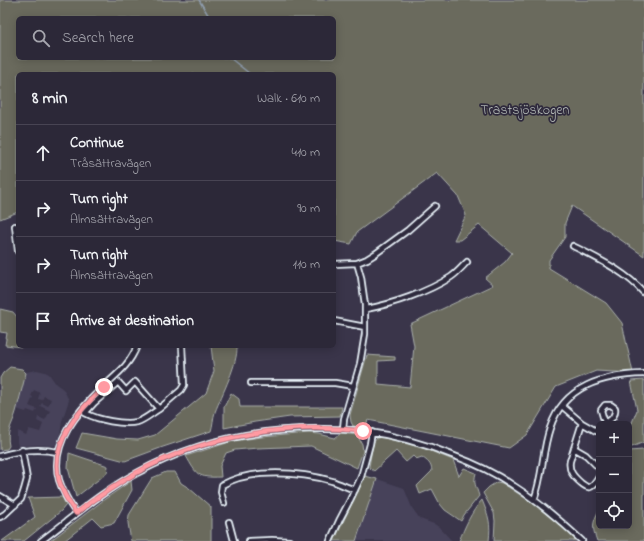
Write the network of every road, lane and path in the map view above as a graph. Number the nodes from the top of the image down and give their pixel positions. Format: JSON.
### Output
{"nodes":[{"id":1,"x":435,"y":206,"type":"dead end"},
{"id":2,"x":15,"y":226,"type":"dead end"},
{"id":3,"x":16,"y":232,"type":"edge"},
{"id":4,"x":573,"y":246,"type":"dead end"},
{"id":5,"x":467,"y":262,"type":"dead end"},
{"id":6,"x":357,"y":263,"type":"junction"},
{"id":7,"x":336,"y":264,"type":"edge"},
{"id":8,"x":644,"y":292,"type":"edge"},
{"id":9,"x":366,"y":310,"type":"junction"},
{"id":10,"x":336,"y":321,"type":"edge"},
{"id":11,"x":365,"y":327,"type":"junction"},
{"id":12,"x":136,"y":348,"type":"edge"},
{"id":13,"x":182,"y":348,"type":"edge"},
{"id":14,"x":644,"y":374,"type":"edge"},
{"id":15,"x":251,"y":382,"type":"dead end"},
{"id":16,"x":353,"y":386,"type":"junction"},
{"id":17,"x":562,"y":406,"type":"junction"},
{"id":18,"x":159,"y":408,"type":"junction"},
{"id":19,"x":582,"y":423,"type":"junction"},
{"id":20,"x":343,"y":429,"type":"junction"},
{"id":21,"x":596,"y":431,"type":"edge"},
{"id":22,"x":372,"y":432,"type":"junction"},
{"id":23,"x":574,"y":448,"type":"junction"},
{"id":24,"x":22,"y":450,"type":"junction"},
{"id":25,"x":58,"y":452,"type":"junction"},
{"id":26,"x":0,"y":456,"type":"edge"},
{"id":27,"x":596,"y":465,"type":"edge"},
{"id":28,"x":596,"y":481,"type":"edge"},
{"id":29,"x":355,"y":490,"type":"junction"},
{"id":30,"x":0,"y":496,"type":"edge"},
{"id":31,"x":534,"y":500,"type":"junction"},
{"id":32,"x":224,"y":503,"type":"dead end"},
{"id":33,"x":15,"y":505,"type":"junction"},
{"id":34,"x":76,"y":513,"type":"junction"},
{"id":35,"x":0,"y":517,"type":"edge"},
{"id":36,"x":229,"y":522,"type":"dead end"},
{"id":37,"x":41,"y":541,"type":"edge"},
{"id":38,"x":234,"y":541,"type":"edge"},
{"id":39,"x":249,"y":541,"type":"edge"},
{"id":40,"x":289,"y":541,"type":"edge"},
{"id":41,"x":330,"y":541,"type":"edge"},
{"id":42,"x":582,"y":541,"type":"edge"}],
"edges":[{"from":1,"to":6,"type":"street"},
{"from":2,"to":3,"type":"street"},
{"from":4,"to":8,"type":"street"},
{"from":5,"to":9,"type":"street"},
{"from":6,"to":7,"type":"street"},
{"from":6,"to":9,"type":"street"},
{"from":9,"to":11,"type":"street"},
{"from":10,"to":11,"type":"street"},
{"from":11,"to":16,"type":"street"},
{"from":12,"to":25,"type":"street"},
{"from":13,"to":18,"type":"street"},
{"from":14,"to":17,"type":"street"},
{"from":15,"to":16,"type":"street"},
{"from":16,"to":20,"type":"street"},
{"from":17,"to":19,"type":"street"},
{"from":17,"to":31,"type":"street"},
{"from":18,"to":18,"type":"street"},
{"from":19,"to":21,"type":"street"},
{"from":19,"to":23,"type":"street"},
{"from":20,"to":22,"type":"street"},
{"from":20,"to":34,"type":"street"},
{"from":22,"to":29,"type":"street"},
{"from":22,"to":31,"type":"street"},
{"from":23,"to":27,"type":"street"},
{"from":23,"to":28,"type":"street"},
{"from":24,"to":25,"type":"street"},
{"from":24,"to":26,"type":"street"},
{"from":24,"to":33,"type":"street"},
{"from":25,"to":34,"type":"street"},
{"from":29,"to":32,"type":"street"},
{"from":29,"to":41,"type":"street"},
{"from":30,"to":33,"type":"street"},
{"from":31,"to":42,"type":"street"},
{"from":33,"to":35,"type":"street"},
{"from":34,"to":37,"type":"street"},
{"from":36,"to":38,"type":"street"},
{"from":39,"to":40,"type":"street"}]}
